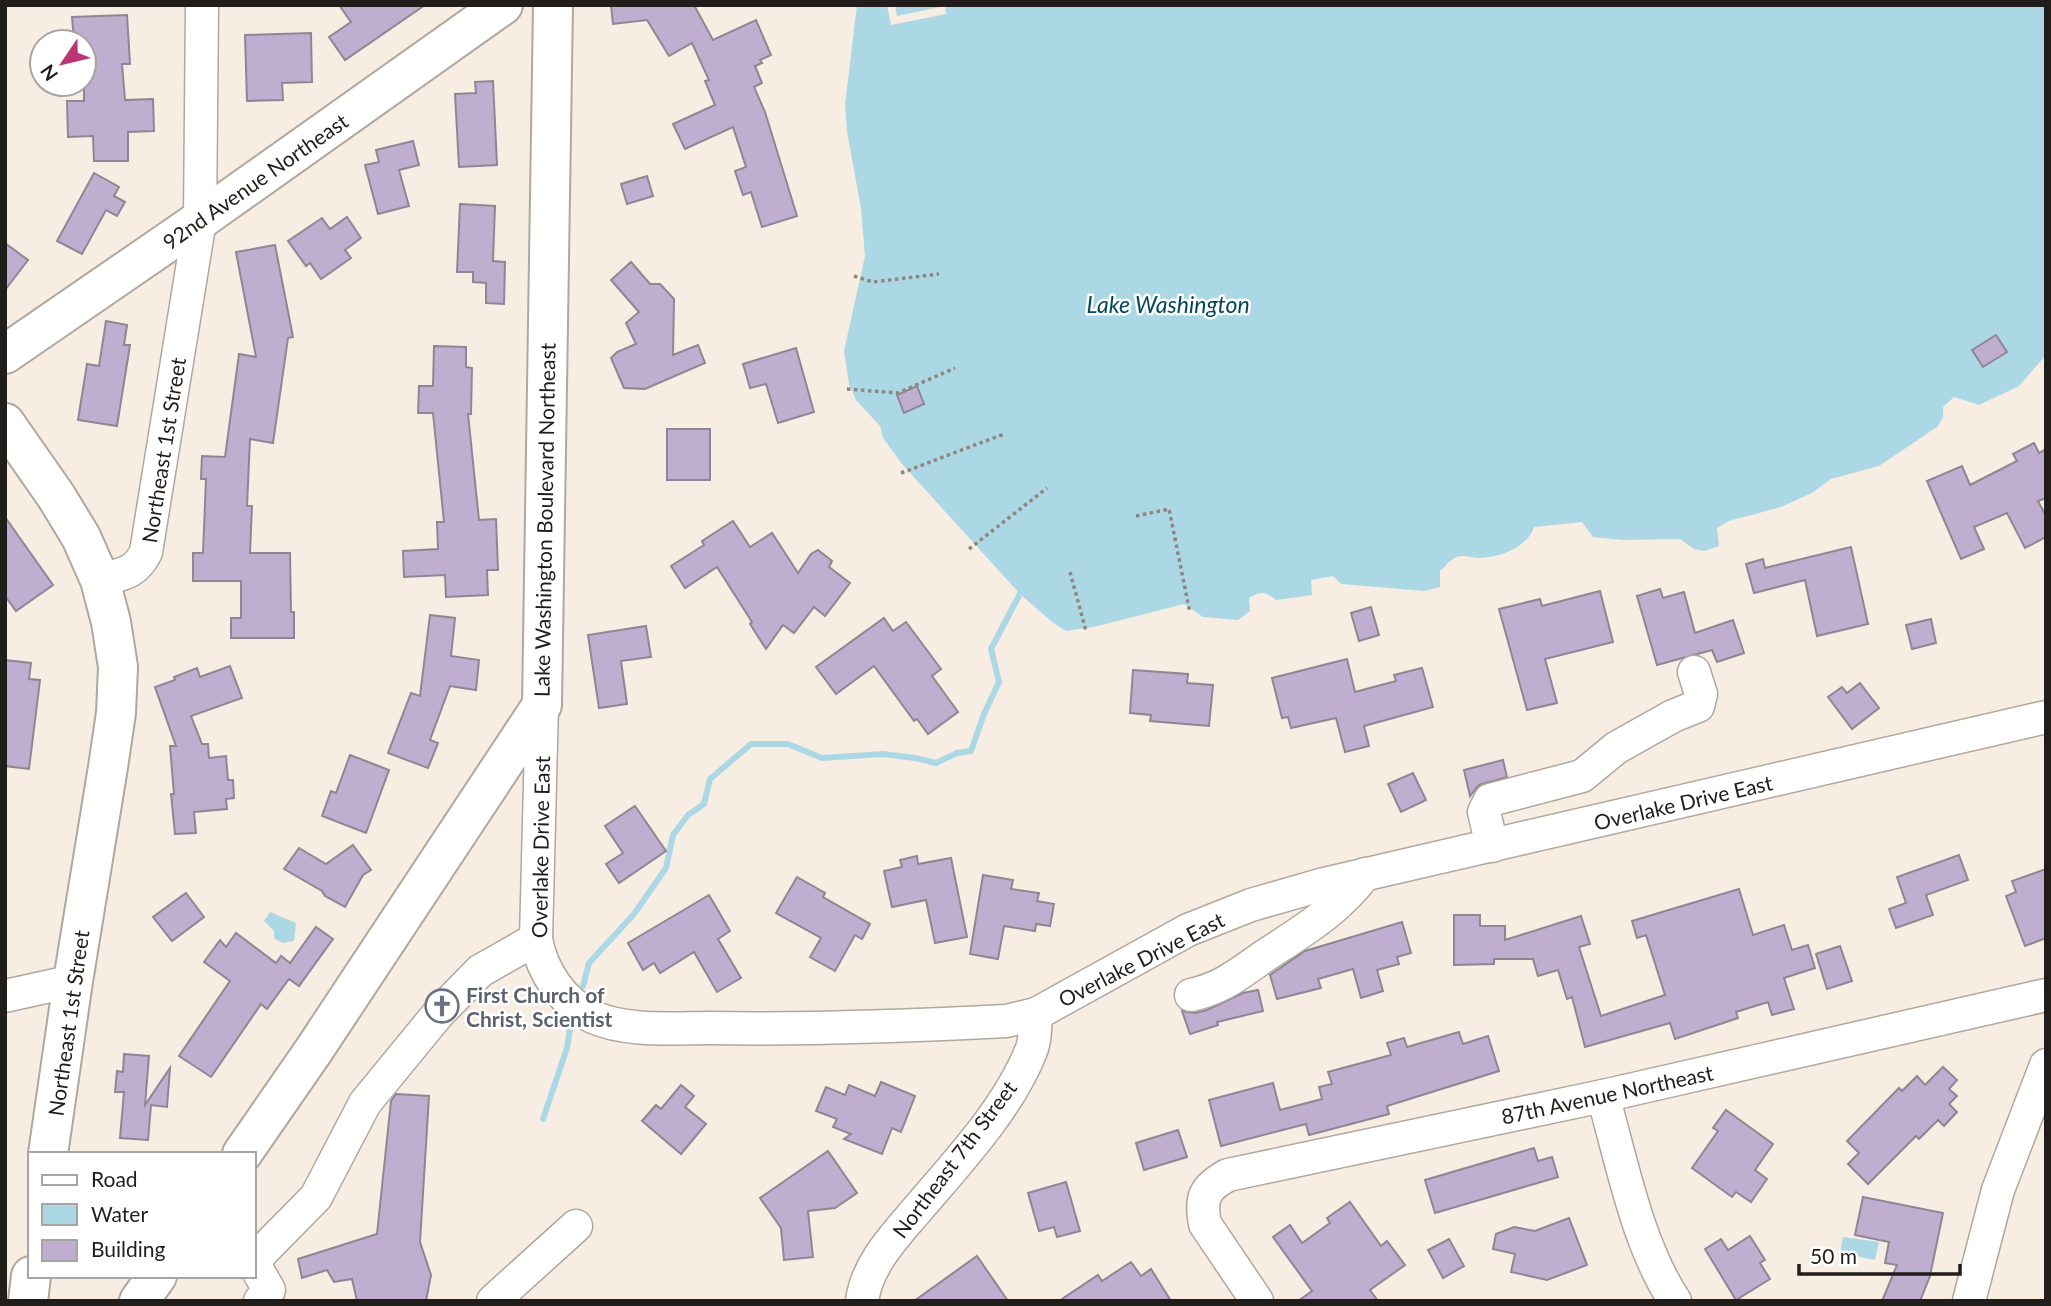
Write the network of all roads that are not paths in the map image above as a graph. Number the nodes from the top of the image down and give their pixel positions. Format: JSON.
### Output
{"nodes":[{"id":1,"x":202,"y":5,"type":"edge"},
{"id":2,"x":503,"y":5,"type":"edge"},
{"id":3,"x":554,"y":5,"type":"edge"},
{"id":4,"x":200,"y":220,"type":"junction"},
{"id":5,"x":5,"y":354,"type":"edge"},
{"id":6,"x":5,"y":423,"type":"edge"},
{"id":7,"x":100,"y":580,"type":"junction"},
{"id":8,"x":1694,"y":673,"type":"dead end"},
{"id":9,"x":542,"y":705,"type":"junction"},
{"id":10,"x":2046,"y":717,"type":"edge"},
{"id":11,"x":498,"y":773,"type":"junction"},
{"id":12,"x":542,"y":784,"type":"junction"},
{"id":13,"x":1492,"y":846,"type":"junction"},
{"id":14,"x":1365,"y":874,"type":"junction"},
{"id":15,"x":536,"y":939,"type":"junction"},
{"id":16,"x":73,"y":981,"type":"junction"},
{"id":17,"x":1191,"y":995,"type":"dead end"},
{"id":18,"x":5,"y":996,"type":"edge"},
{"id":19,"x":2046,"y":996,"type":"edge"},
{"id":20,"x":1036,"y":1014,"type":"junction"},
{"id":21,"x":2046,"y":1065,"type":"edge"},
{"id":22,"x":1603,"y":1096,"type":"junction"},
{"id":23,"x":48,"y":1152,"type":"edge"},
{"id":24,"x":244,"y":1152,"type":"edge"},
{"id":25,"x":576,"y":1226,"type":"dead end"},
{"id":26,"x":31,"y":1278,"type":"edge"},
{"id":27,"x":156,"y":1278,"type":"edge"},
{"id":28,"x":265,"y":1283,"type":"edge"},
{"id":29,"x":28,"y":1301,"type":"edge"},
{"id":30,"x":139,"y":1301,"type":"edge"},
{"id":31,"x":493,"y":1301,"type":"edge"},
{"id":32,"x":862,"y":1301,"type":"edge"},
{"id":33,"x":1257,"y":1301,"type":"edge"},
{"id":34,"x":1675,"y":1301,"type":"edge"},
{"id":35,"x":1969,"y":1301,"type":"edge"}],
"edges":[{"from":1,"to":4,"type":"street","name":"Northeast 1st Street"},
{"from":2,"to":4,"type":"main road","name":"92nd Avenue Northeast"},
{"from":3,"to":9,"type":"main road","name":"Lake Washington Boulevard Northeast"},
{"from":4,"to":5,"type":"main road","name":"92nd Avenue Northeast"},
{"from":4,"to":7,"type":"street","name":"Northeast 1st Street"},
{"from":6,"to":7,"type":"main road"},
{"from":7,"to":16,"type":"main road","name":"Northeast 1st Street"},
{"from":8,"to":13,"type":"street"},
{"from":9,"to":11,"type":"main road","name":"Lake Washington Boulevard Northeast"},
{"from":9,"to":12,"type":"street","name":"Overlake Drive East"},
{"from":10,"to":13,"type":"street","name":"Overlake Drive East"},
{"from":11,"to":12,"type":"street"},
{"from":11,"to":24,"type":"main road","name":"Lake Washington Boulevard Northeast"},
{"from":12,"to":15,"type":"street","name":"Overlake Drive East"},
{"from":13,"to":14,"type":"street","name":"Overlake Drive East"},
{"from":14,"to":17,"type":"street"},
{"from":14,"to":20,"type":"street","name":"Overlake Drive East"},
{"from":15,"to":20,"type":"street","name":"Overlake Drive East"},
{"from":15,"to":28,"type":"street"},
{"from":16,"to":18,"type":"street"},
{"from":16,"to":23,"type":"main road","name":"Northeast 1st Street"},
{"from":19,"to":22,"type":"street","name":"87th Avenue Northeast"},
{"from":20,"to":32,"type":"street","name":"Northeast 7th Street"},
{"from":21,"to":35,"type":"street"},
{"from":22,"to":33,"type":"street","name":"87th Avenue Northeast"},
{"from":22,"to":34,"type":"street"},
{"from":25,"to":31,"type":"street"},
{"from":26,"to":29,"type":"main road"},
{"from":27,"to":30,"type":"main road"}]}
